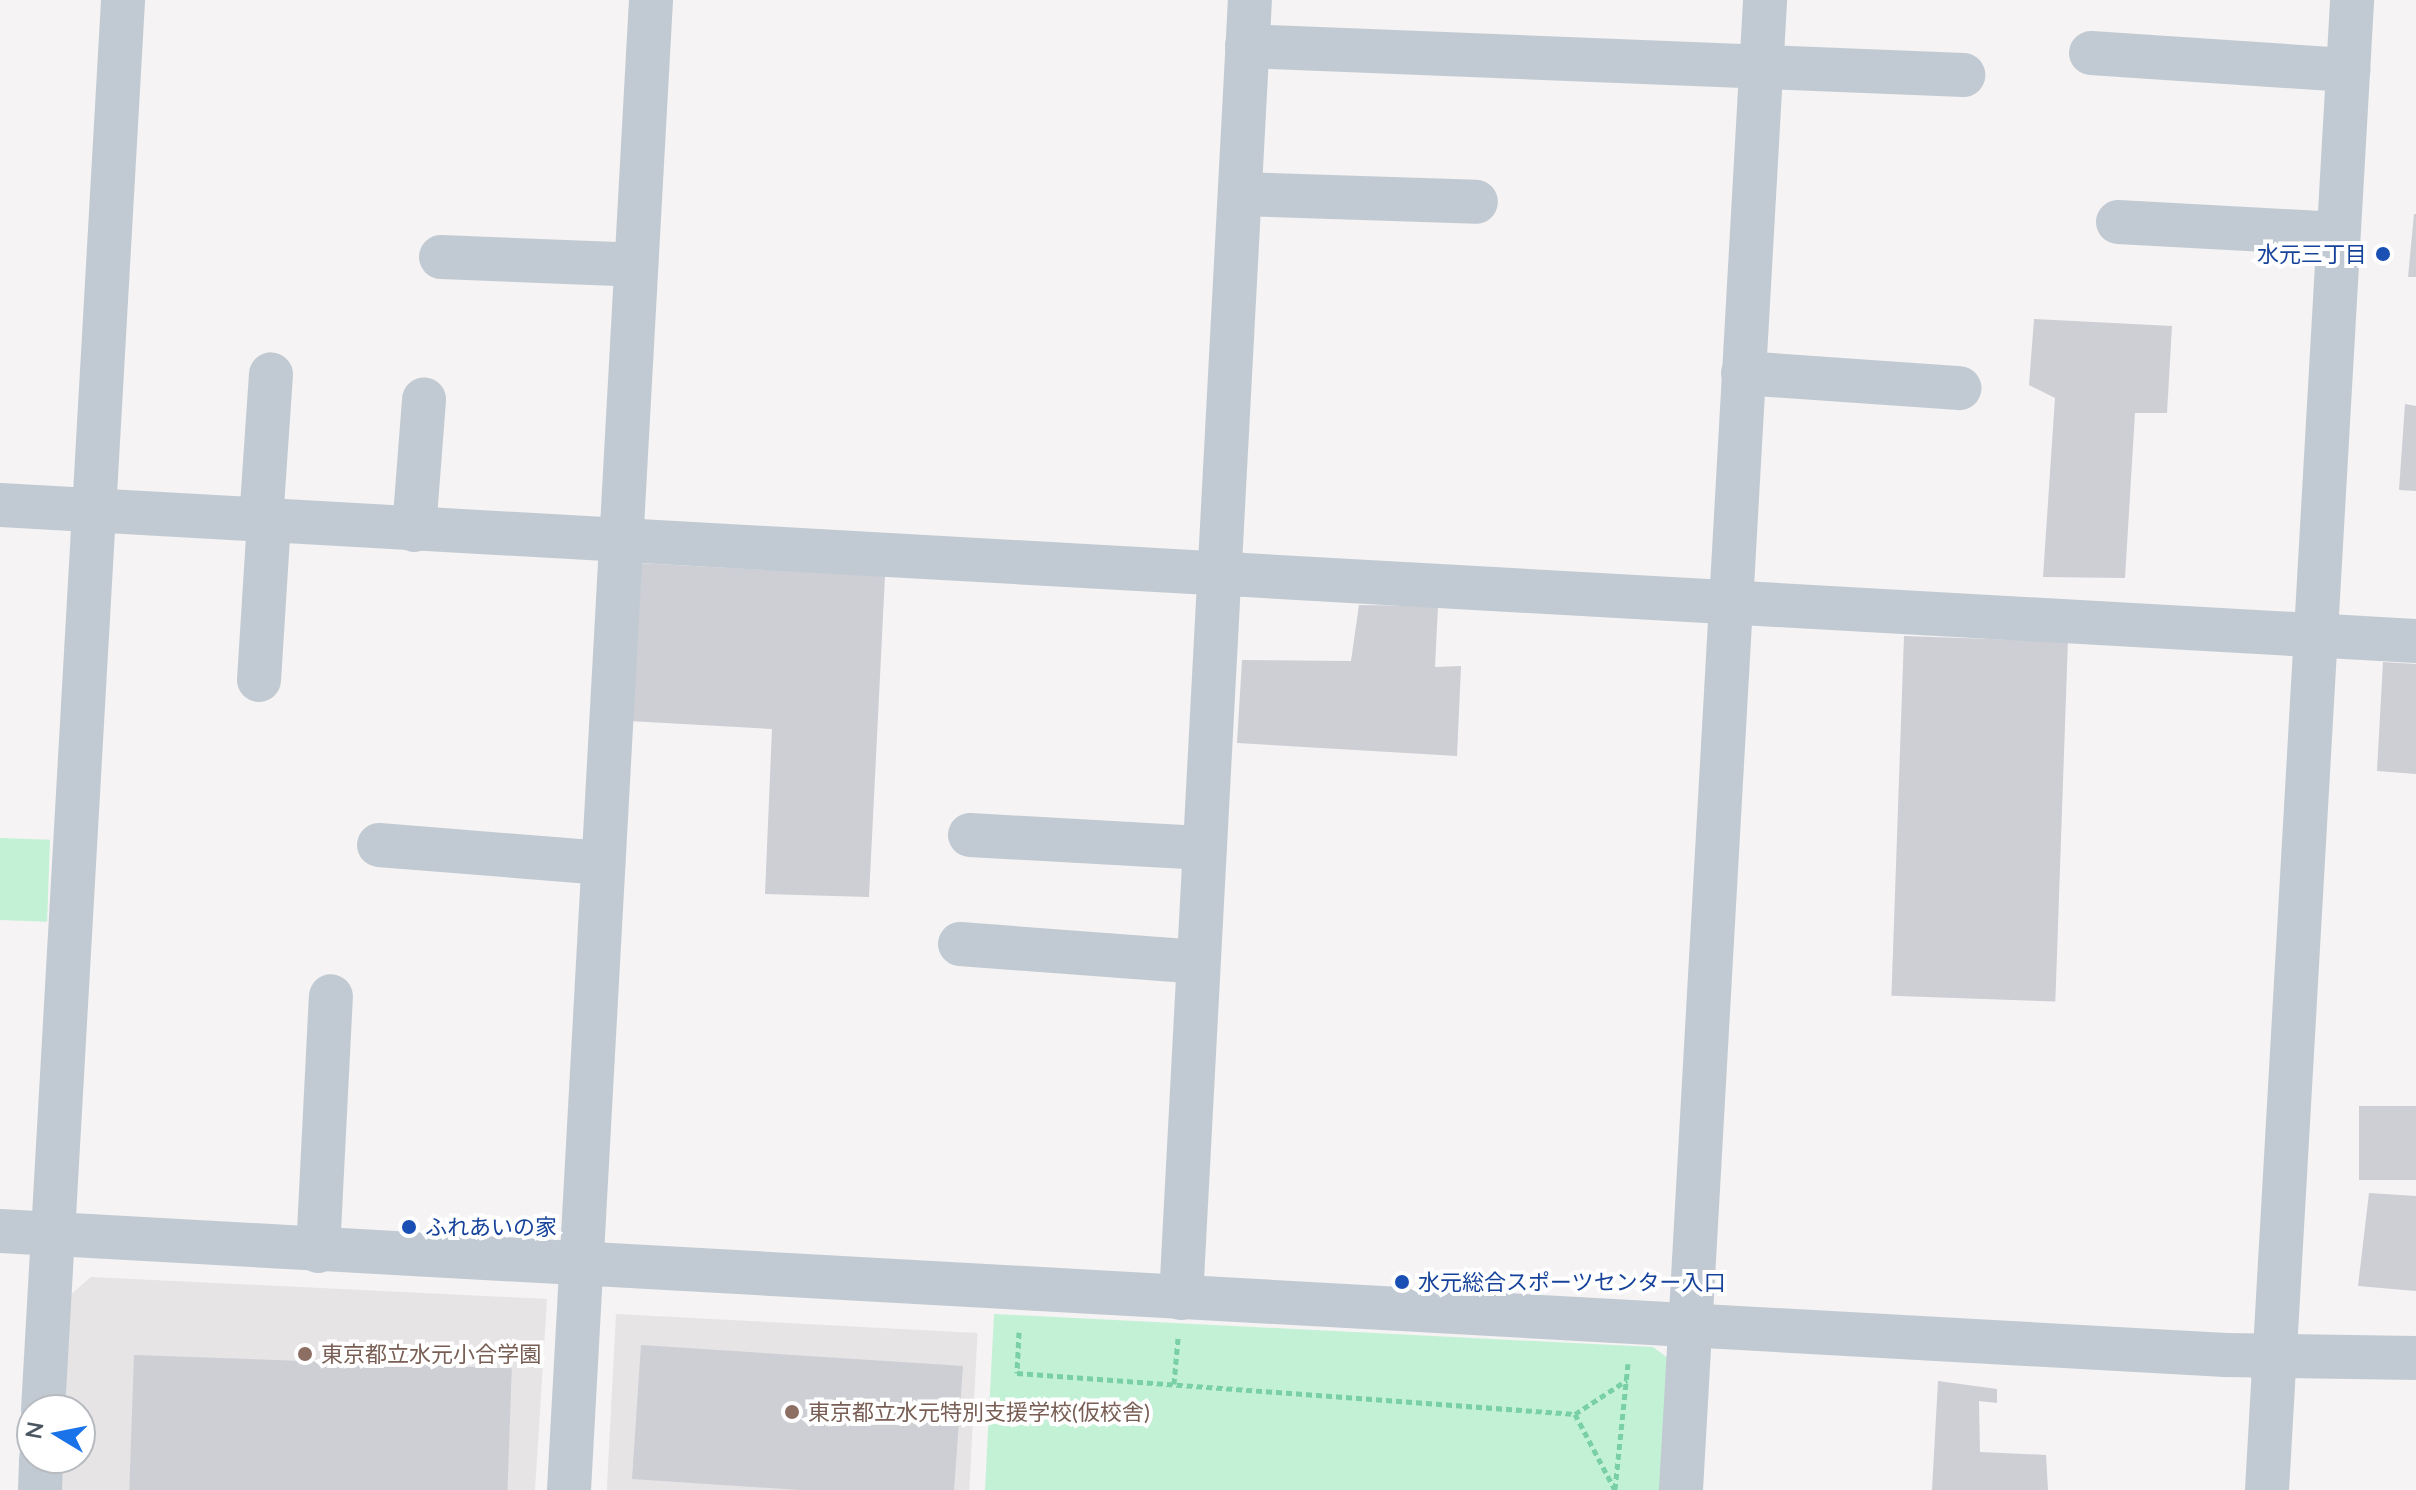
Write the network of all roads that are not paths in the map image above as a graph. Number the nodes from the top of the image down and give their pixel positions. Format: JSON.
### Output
{"nodes":[{"id":1,"x":123,"y":0,"type":"edge"},
{"id":2,"x":651,"y":0,"type":"edge"},
{"id":3,"x":1250,"y":0,"type":"edge"},
{"id":4,"x":1765,"y":0,"type":"edge"},
{"id":5,"x":2352,"y":0,"type":"edge"},
{"id":6,"x":1247,"y":46,"type":"junction"},
{"id":7,"x":2091,"y":53,"type":"dead end"},
{"id":8,"x":1762,"y":65,"type":"junction"},
{"id":9,"x":2348,"y":70,"type":"junction"},
{"id":10,"x":1963,"y":75,"type":"dead end"},
{"id":11,"x":1240,"y":194,"type":"junction"},
{"id":12,"x":1476,"y":202,"type":"dead end"},
{"id":13,"x":2118,"y":222,"type":"dead end"},
{"id":14,"x":2338,"y":234,"type":"junction"},
{"id":15,"x":441,"y":257,"type":"dead end"},
{"id":16,"x":636,"y":265,"type":"junction"},
{"id":17,"x":1743,"y":373,"type":"junction"},
{"id":18,"x":271,"y":374,"type":"dead end"},
{"id":19,"x":1959,"y":388,"type":"dead end"},
{"id":20,"x":424,"y":399,"type":"dead end"},
{"id":21,"x":0,"y":505,"type":"edge"},
{"id":22,"x":94,"y":511,"type":"junction"},
{"id":23,"x":265,"y":521,"type":"junction"},
{"id":24,"x":414,"y":530,"type":"junction"},
{"id":25,"x":620,"y":541,"type":"junction"},
{"id":26,"x":1219,"y":576,"type":"junction"},
{"id":27,"x":1729,"y":604,"type":"junction"},
{"id":28,"x":2316,"y":635,"type":"junction"},
{"id":29,"x":2416,"y":641,"type":"edge"},
{"id":30,"x":259,"y":680,"type":"dead end"},
{"id":31,"x":970,"y":835,"type":"dead end"},
{"id":32,"x":379,"y":845,"type":"dead end"},
{"id":33,"x":1205,"y":848,"type":"junction"},
{"id":34,"x":603,"y":863,"type":"junction"},
{"id":35,"x":960,"y":944,"type":"dead end"},
{"id":36,"x":1198,"y":962,"type":"junction"},
{"id":37,"x":331,"y":996,"type":"dead end"},
{"id":38,"x":0,"y":1231,"type":"edge"},
{"id":39,"x":50,"y":1234,"type":"junction"},
{"id":40,"x":318,"y":1251,"type":"junction"},
{"id":41,"x":581,"y":1265,"type":"junction"},
{"id":42,"x":1181,"y":1298,"type":"junction"},
{"id":43,"x":1690,"y":1325,"type":"junction"},
{"id":44,"x":2273,"y":1357,"type":"junction"},
{"id":45,"x":2416,"y":1358,"type":"edge"},
{"id":46,"x":44,"y":1394,"type":"edge"},
{"id":47,"x":569,"y":1490,"type":"edge"},
{"id":48,"x":1681,"y":1490,"type":"edge"},
{"id":49,"x":2267,"y":1490,"type":"edge"}],
"edges":[{"from":1,"to":22,"type":"street"},
{"from":2,"to":16,"type":"street"},
{"from":3,"to":6,"type":"street"},
{"from":4,"to":8,"type":"street"},
{"from":5,"to":9,"type":"street"},
{"from":6,"to":8,"type":"street"},
{"from":6,"to":11,"type":"street"},
{"from":7,"to":9,"type":"street"},
{"from":8,"to":10,"type":"street"},
{"from":8,"to":17,"type":"street"},
{"from":9,"to":14,"type":"street"},
{"from":11,"to":12,"type":"street"},
{"from":11,"to":26,"type":"street"},
{"from":13,"to":14,"type":"street"},
{"from":14,"to":28,"type":"street"},
{"from":15,"to":16,"type":"street"},
{"from":16,"to":25,"type":"street"},
{"from":17,"to":19,"type":"street"},
{"from":17,"to":27,"type":"street"},
{"from":18,"to":23,"type":"street"},
{"from":20,"to":24,"type":"street"},
{"from":21,"to":22,"type":"street"},
{"from":22,"to":23,"type":"street"},
{"from":22,"to":39,"type":"street"},
{"from":23,"to":24,"type":"street"},
{"from":23,"to":30,"type":"street"},
{"from":24,"to":25,"type":"street"},
{"from":25,"to":26,"type":"street"},
{"from":25,"to":34,"type":"street"},
{"from":26,"to":27,"type":"street"},
{"from":26,"to":33,"type":"street"},
{"from":27,"to":28,"type":"street"},
{"from":27,"to":43,"type":"street"},
{"from":28,"to":29,"type":"street"},
{"from":28,"to":44,"type":"street"},
{"from":31,"to":33,"type":"street"},
{"from":32,"to":34,"type":"street"},
{"from":33,"to":36,"type":"street"},
{"from":34,"to":41,"type":"street"},
{"from":35,"to":36,"type":"street"},
{"from":36,"to":42,"type":"street"},
{"from":37,"to":40,"type":"street"},
{"from":38,"to":39,"type":"street"},
{"from":39,"to":40,"type":"street"},
{"from":39,"to":46,"type":"street"},
{"from":40,"to":41,"type":"street"},
{"from":41,"to":42,"type":"street"},
{"from":41,"to":47,"type":"street"},
{"from":42,"to":43,"type":"street"},
{"from":43,"to":44,"type":"street"},
{"from":43,"to":48,"type":"street"},
{"from":44,"to":45,"type":"street"},
{"from":44,"to":49,"type":"street"}]}
